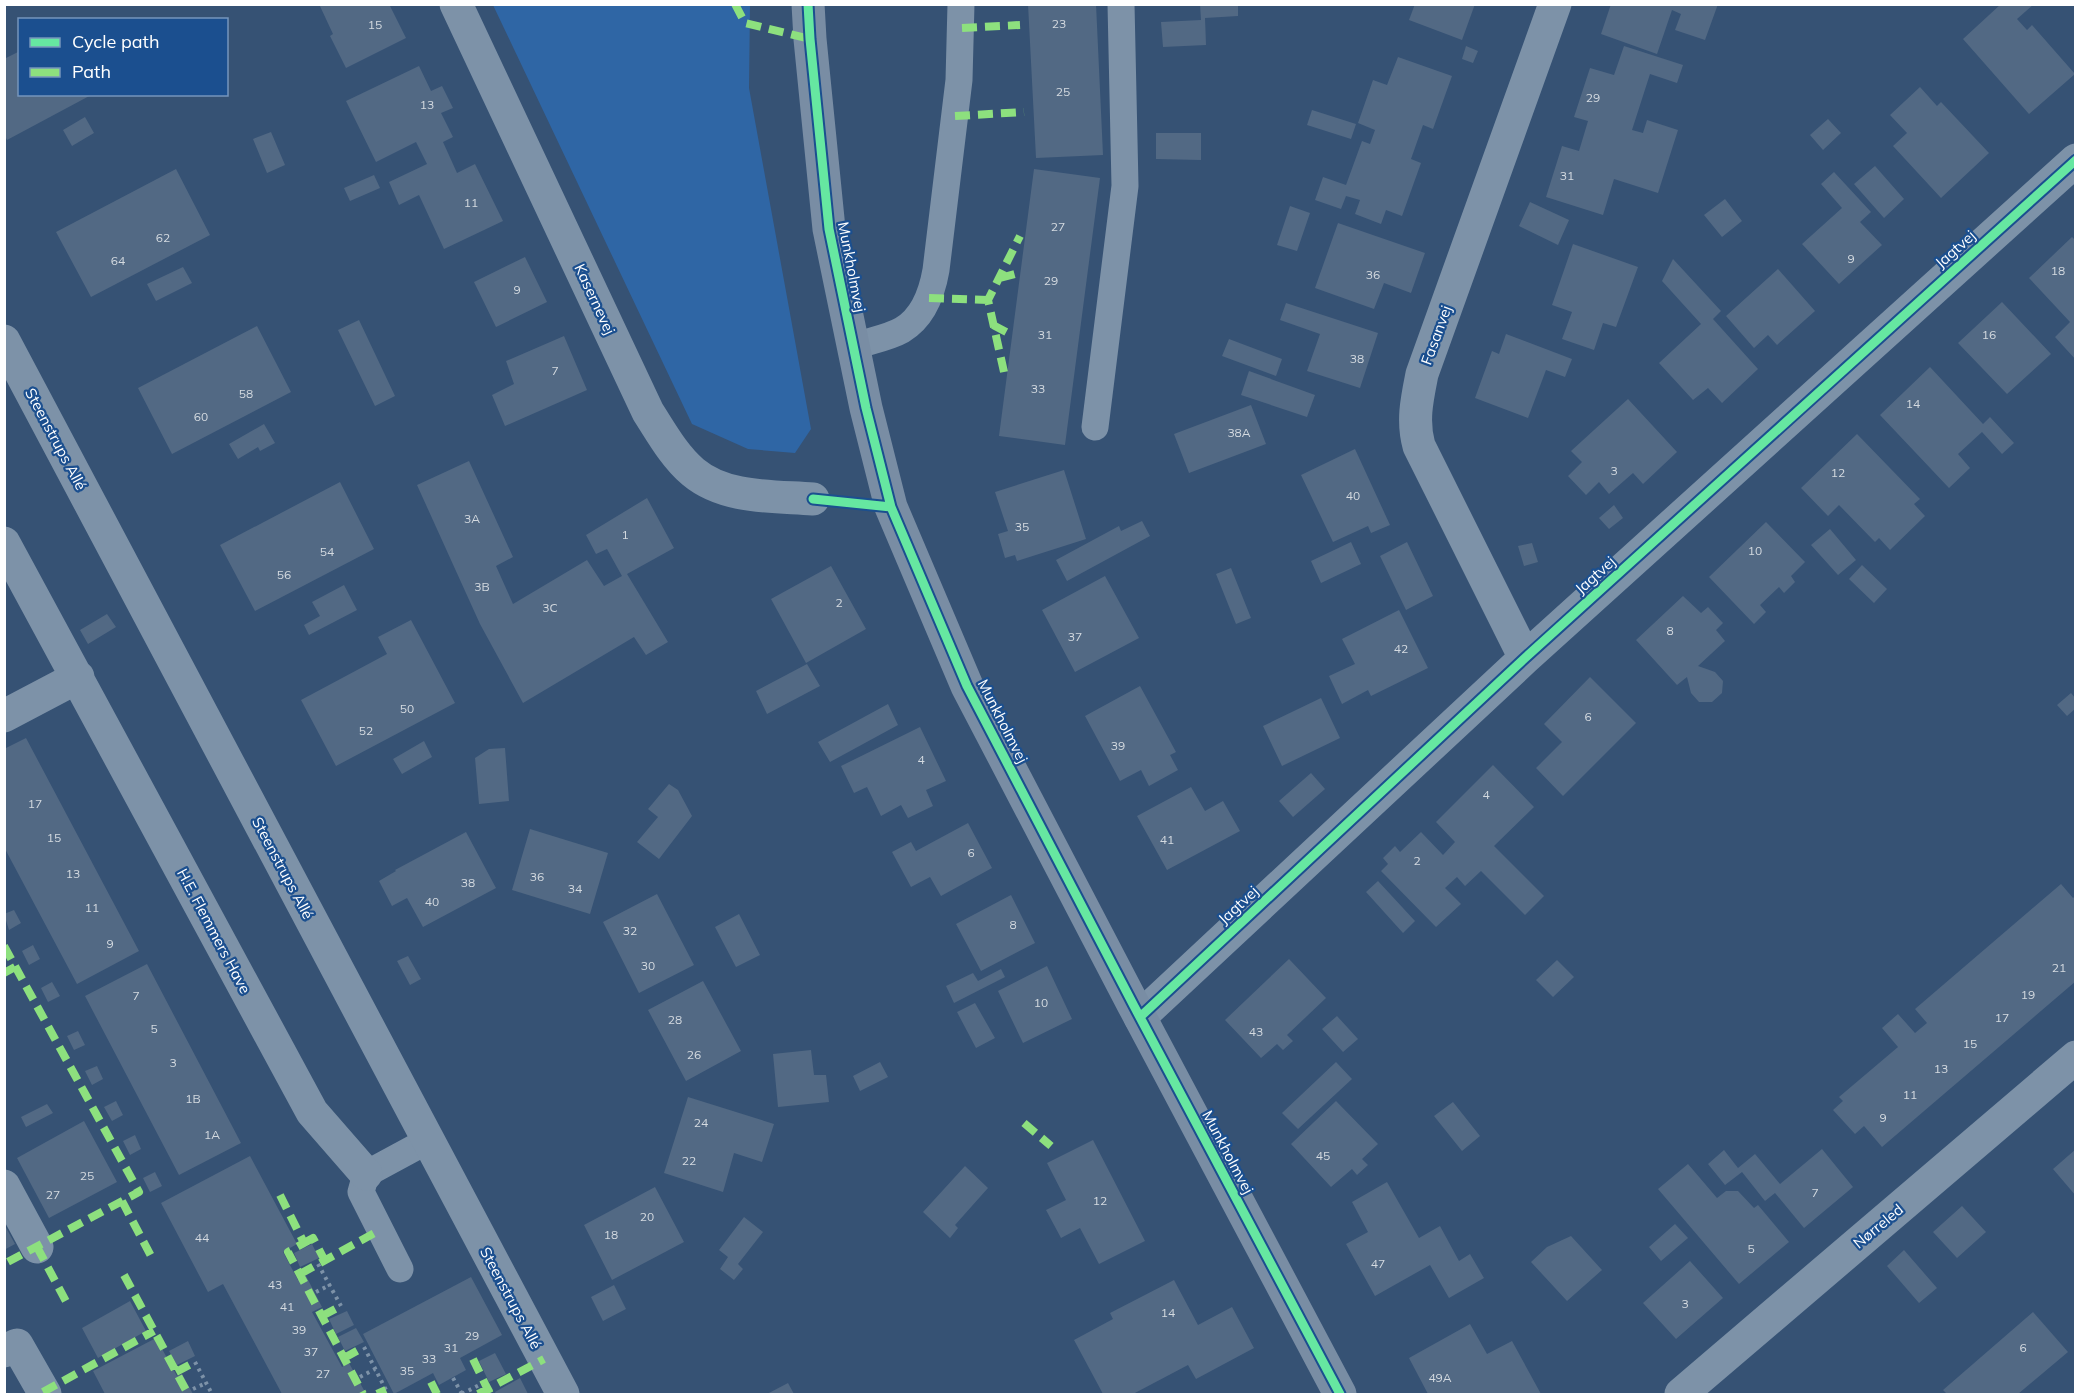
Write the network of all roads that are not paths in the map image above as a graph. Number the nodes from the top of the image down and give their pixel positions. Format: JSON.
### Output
{"nodes":[{"id":1,"x":456,"y":4,"type":"edge"},
{"id":2,"x":808,"y":4,"type":"edge"},
{"id":3,"x":961,"y":4,"type":"edge"},
{"id":4,"x":1121,"y":4,"type":"edge"},
{"id":5,"x":1555,"y":4,"type":"edge"},
{"id":6,"x":2076,"y":160,"type":"edge"},
{"id":7,"x":4,"y":341,"type":"edge"},
{"id":8,"x":853,"y":346,"type":"junction"},
{"id":9,"x":14,"y":382,"type":"edge"},
{"id":10,"x":1095,"y":427,"type":"dead end"},
{"id":11,"x":813,"y":499,"type":"dead end"},
{"id":12,"x":4,"y":543,"type":"edge"},
{"id":13,"x":1525,"y":658,"type":"junction"},
{"id":14,"x":78,"y":677,"type":"junction"},
{"id":15,"x":4,"y":716,"type":"edge"},
{"id":16,"x":1140,"y":1017,"type":"junction"},
{"id":17,"x":2076,"y":1057,"type":"edge"},
{"id":18,"x":427,"y":1141,"type":"junction"},
{"id":19,"x":366,"y":1174,"type":"junction"},
{"id":20,"x":4,"y":1186,"type":"edge"},
{"id":21,"x":37,"y":1247,"type":"dead end"},
{"id":22,"x":400,"y":1269,"type":"dead end"},
{"id":23,"x":11,"y":1348,"type":"edge"},
{"id":24,"x":45,"y":1395,"type":"edge"},
{"id":25,"x":563,"y":1395,"type":"edge"},
{"id":26,"x":1340,"y":1395,"type":"edge"},
{"id":27,"x":1681,"y":1395,"type":"edge"}],
"edges":[{"from":1,"to":11,"type":"street","name":"Kasernevej"},
{"from":2,"to":8,"type":"street","name":"Munkholmvej"},
{"from":3,"to":8,"type":"lane"},
{"from":4,"to":10,"type":"lane"},
{"from":5,"to":13,"type":"street","name":"Fasanvej"},
{"from":6,"to":13,"type":"street","name":"Jagtvej"},
{"from":7,"to":9,"type":"street","name":"Steenstrups Allé"},
{"from":8,"to":16,"type":"street","name":"Munkholmvej"},
{"from":9,"to":18,"type":"street","name":"Steenstrups Allé"},
{"from":12,"to":14,"type":"street","name":"H.E. Flemmers Have"},
{"from":13,"to":16,"type":"street","name":"Jagtvej"},
{"from":14,"to":15,"type":"street"},
{"from":14,"to":19,"type":"street","name":"H.E. Flemmers Have"},
{"from":16,"to":26,"type":"street","name":"Munkholmvej"},
{"from":17,"to":27,"type":"street","name":"Nørreled"},
{"from":18,"to":19,"type":"lane"},
{"from":18,"to":25,"type":"street","name":"Steenstrups Allé"},
{"from":19,"to":22,"type":"lane"},
{"from":20,"to":21,"type":"street"},
{"from":23,"to":24,"type":"street"}]}
